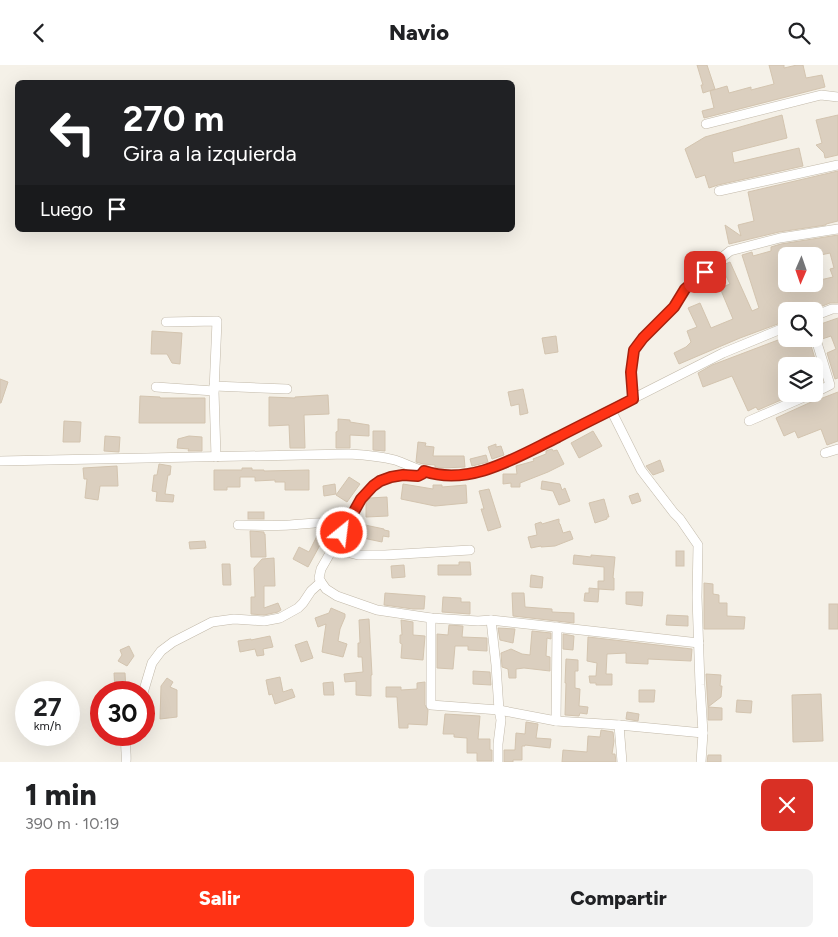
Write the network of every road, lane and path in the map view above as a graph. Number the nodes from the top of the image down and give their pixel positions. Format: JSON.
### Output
{"nodes":[{"id":1,"x":838,"y":97,"type":"edge"},
{"id":2,"x":706,"y":124,"type":"dead end"},
{"id":3,"x":838,"y":165,"type":"edge"},
{"id":4,"x":719,"y":191,"type":"dead end"},
{"id":5,"x":838,"y":229,"type":"edge"},
{"id":6,"x":838,"y":309,"type":"edge"},
{"id":7,"x":823,"y":312,"type":"edge"},
{"id":8,"x":166,"y":322,"type":"dead end"},
{"id":9,"x":778,"y":330,"type":"edge"},
{"id":10,"x":819,"y":347,"type":"edge"},
{"id":11,"x":823,"y":362,"type":"edge"},
{"id":12,"x":838,"y":382,"type":"edge"},
{"id":13,"x":156,"y":387,"type":"dead end"},
{"id":14,"x":823,"y":388,"type":"edge"},
{"id":15,"x":214,"y":389,"type":"junction"},
{"id":16,"x":287,"y":389,"type":"dead end"},
{"id":17,"x":633,"y":399,"type":"junction"},
{"id":18,"x":792,"y":402,"type":"edge"},
{"id":19,"x":611,"y":410,"type":"junction"},
{"id":20,"x":749,"y":421,"type":"dead end"},
{"id":21,"x":838,"y":449,"type":"edge"},
{"id":22,"x":825,"y":453,"type":"dead end"},
{"id":23,"x":216,"y":457,"type":"junction"},
{"id":24,"x":0,"y":461,"type":"edge"},
{"id":25,"x":424,"y":471,"type":"junction"},
{"id":26,"x":238,"y":525,"type":"dead end"},
{"id":27,"x":346,"y":526,"type":"junction"},
{"id":28,"x":335,"y":545,"type":"junction"},
{"id":29,"x":470,"y":550,"type":"dead end"},
{"id":30,"x":321,"y":582,"type":"junction"},
{"id":31,"x":431,"y":618,"type":"junction"},
{"id":32,"x":491,"y":620,"type":"junction"},
{"id":33,"x":557,"y":627,"type":"junction"},
{"id":34,"x":699,"y":643,"type":"junction"},
{"id":35,"x":147,"y":681,"type":"edge"},
{"id":36,"x":499,"y":710,"type":"junction"},
{"id":37,"x":556,"y":721,"type":"junction"},
{"id":38,"x":619,"y":725,"type":"junction"},
{"id":39,"x":703,"y":733,"type":"junction"},
{"id":40,"x":126,"y":746,"type":"edge"},
{"id":41,"x":126,"y":762,"type":"edge"},
{"id":42,"x":498,"y":762,"type":"edge"},
{"id":43,"x":622,"y":762,"type":"edge"},
{"id":44,"x":701,"y":762,"type":"edge"}],
"edges":[{"from":1,"to":2,"type":"street"},
{"from":3,"to":4,"type":"street"},
{"from":5,"to":17,"type":"street"},
{"from":6,"to":7,"type":"street"},
{"from":8,"to":15,"type":"street"},
{"from":9,"to":17,"type":"street"},
{"from":10,"to":12,"type":"street"},
{"from":11,"to":14,"type":"street"},
{"from":13,"to":15,"type":"street"},
{"from":15,"to":16,"type":"street"},
{"from":15,"to":23,"type":"street"},
{"from":17,"to":19,"type":"street"},
{"from":18,"to":20,"type":"street"},
{"from":19,"to":25,"type":"street"},
{"from":19,"to":34,"type":"street"},
{"from":21,"to":22,"type":"street"},
{"from":23,"to":24,"type":"street"},
{"from":23,"to":25,"type":"street"},
{"from":25,"to":27,"type":"street"},
{"from":26,"to":27,"type":"street"},
{"from":27,"to":28,"type":"street"},
{"from":28,"to":29,"type":"street"},
{"from":28,"to":30,"type":"street"},
{"from":30,"to":31,"type":"street"},
{"from":30,"to":35,"type":"street"},
{"from":31,"to":32,"type":"street"},
{"from":31,"to":36,"type":"street"},
{"from":32,"to":33,"type":"street"},
{"from":32,"to":36,"type":"street"},
{"from":33,"to":34,"type":"street"},
{"from":33,"to":37,"type":"street"},
{"from":34,"to":39,"type":"street"},
{"from":36,"to":37,"type":"street"},
{"from":36,"to":42,"type":"street"},
{"from":37,"to":38,"type":"street"},
{"from":38,"to":39,"type":"street"},
{"from":38,"to":43,"type":"street"},
{"from":39,"to":44,"type":"street"},
{"from":40,"to":41,"type":"street"}]}
